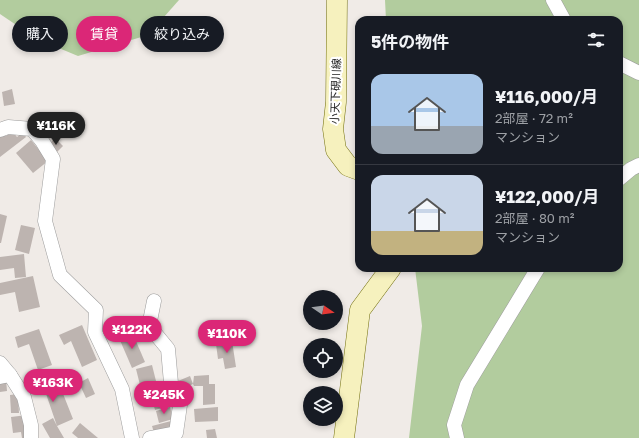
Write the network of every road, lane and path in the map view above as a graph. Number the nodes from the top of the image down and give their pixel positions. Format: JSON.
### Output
{"nodes":[{"id":1,"x":337,"y":0,"type":"edge"},
{"id":2,"x":553,"y":0,"type":"edge"},
{"id":3,"x":562,"y":16,"type":"edge"},
{"id":4,"x":623,"y":65,"type":"edge"},
{"id":5,"x":639,"y":73,"type":"edge"},
{"id":6,"x":0,"y":130,"type":"edge"},
{"id":7,"x":639,"y":165,"type":"edge"},
{"id":8,"x":355,"y":169,"type":"edge"},
{"id":9,"x":623,"y":176,"type":"edge"},
{"id":10,"x":388,"y":272,"type":"edge"},
{"id":11,"x":536,"y":272,"type":"edge"},
{"id":12,"x":154,"y":301,"type":"dead end"},
{"id":13,"x":0,"y":363,"type":"edge"},
{"id":14,"x":5,"y":376,"type":"edge"},
{"id":15,"x":32,"y":438,"type":"edge"},
{"id":16,"x":132,"y":438,"type":"edge"},
{"id":17,"x":150,"y":438,"type":"edge"},
{"id":18,"x":344,"y":438,"type":"edge"},
{"id":19,"x":457,"y":438,"type":"edge"}],
"edges":[{"from":1,"to":8,"type":"main road","name":"小天下硯川線"},
{"from":2,"to":3,"type":"street"},
{"from":4,"to":5,"type":"street"},
{"from":6,"to":16,"type":"street"},
{"from":7,"to":9,"type":"street"},
{"from":10,"to":18,"type":"main road"},
{"from":11,"to":19,"type":"street"},
{"from":12,"to":17,"type":"street"},
{"from":13,"to":14,"type":"street"},
{"from":14,"to":15,"type":"street"}]}
